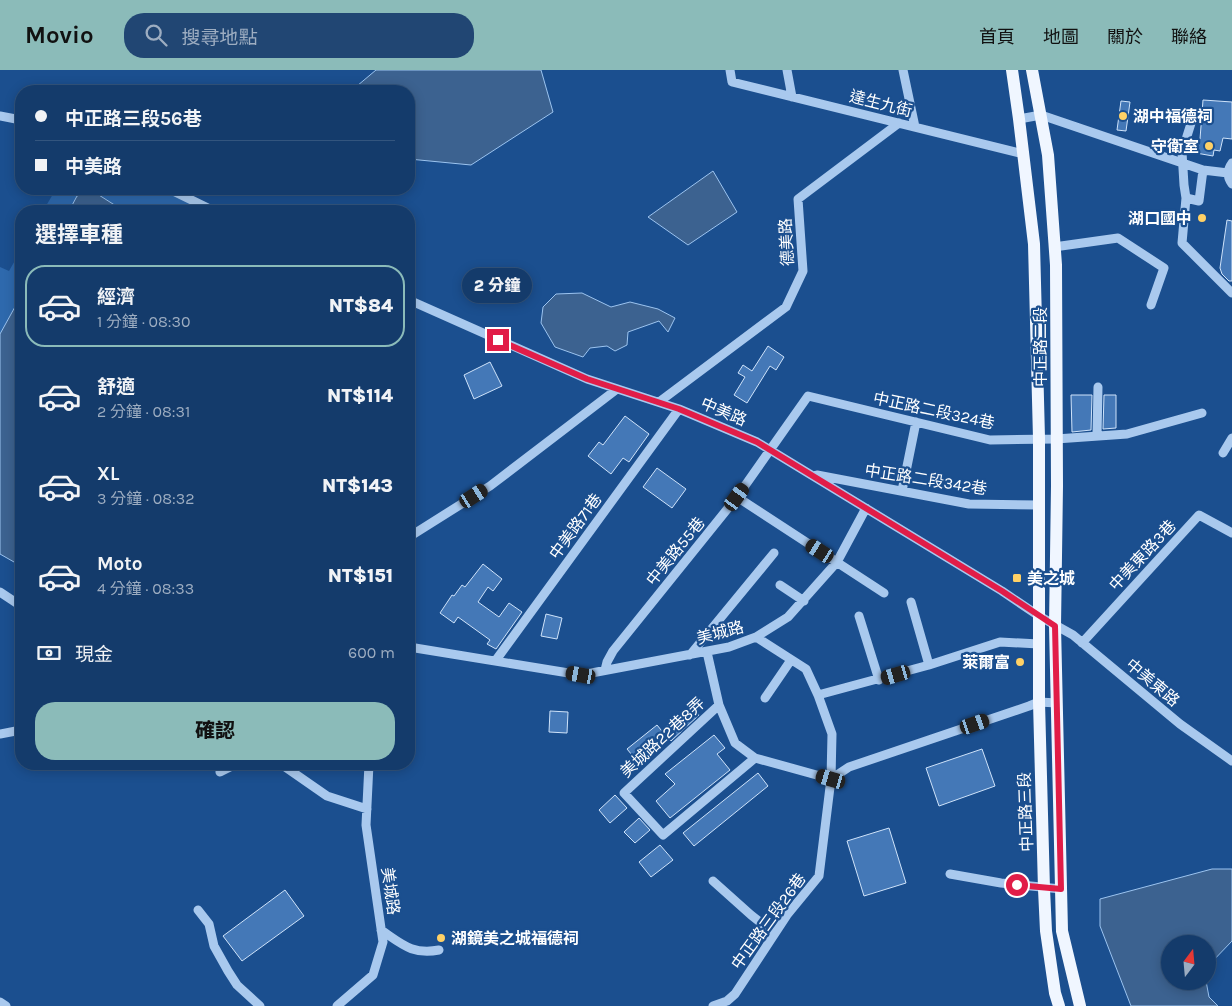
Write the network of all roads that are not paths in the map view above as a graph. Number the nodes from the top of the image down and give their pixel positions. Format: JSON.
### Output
{"nodes":[{"id":1,"x":730,"y":70,"type":"edge"},
{"id":2,"x":787,"y":70,"type":"edge"},
{"id":3,"x":903,"y":70,"type":"edge"},
{"id":4,"x":1012,"y":70,"type":"edge"},
{"id":5,"x":1032,"y":70,"type":"edge"},
{"id":6,"x":792,"y":97,"type":"junction"},
{"id":7,"x":1041,"y":115,"type":"junction"},
{"id":8,"x":0,"y":116,"type":"edge"},
{"id":9,"x":1193,"y":117,"type":"dead end"},
{"id":10,"x":15,"y":119,"type":"edge"},
{"id":11,"x":1020,"y":119,"type":"junction"},
{"id":12,"x":899,"y":122,"type":"junction"},
{"id":13,"x":915,"y":127,"type":"junction"},
{"id":14,"x":1024,"y":154,"type":"junction"},
{"id":15,"x":1182,"y":162,"type":"junction"},
{"id":16,"x":1232,"y":163,"type":"edge"},
{"id":17,"x":1199,"y":168,"type":"junction"},
{"id":18,"x":1228,"y":172,"type":"junction"},
{"id":19,"x":1232,"y":184,"type":"edge"},
{"id":20,"x":181,"y":195,"type":"edge"},
{"id":21,"x":1186,"y":198,"type":"junction"},
{"id":22,"x":202,"y":205,"type":"edge"},
{"id":23,"x":1054,"y":247,"type":"junction"},
{"id":24,"x":1232,"y":294,"type":"edge"},
{"id":25,"x":415,"y":303,"type":"edge"},
{"id":26,"x":1151,"y":305,"type":"dead end"},
{"id":27,"x":1098,"y":387,"type":"dead end"},
{"id":28,"x":617,"y":389,"type":"junction"},
{"id":29,"x":808,"y":396,"type":"joint"},
{"id":30,"x":659,"y":402,"type":"junction"},
{"id":31,"x":679,"y":409,"type":"junction"},
{"id":32,"x":1202,"y":413,"type":"dead end"},
{"id":33,"x":916,"y":422,"type":"junction"},
{"id":34,"x":1097,"y":436,"type":"junction"},
{"id":35,"x":1039,"y":438,"type":"junction"},
{"id":36,"x":1232,"y":438,"type":"edge"},
{"id":37,"x":1056,"y":439,"type":"junction"},
{"id":38,"x":771,"y":450,"type":"junction"},
{"id":39,"x":1224,"y":453,"type":"dead end"},
{"id":40,"x":810,"y":474,"type":"junction"},
{"id":41,"x":902,"y":491,"type":"junction"},
{"id":42,"x":737,"y":497,"type":"junction"},
{"id":43,"x":1039,"y":505,"type":"junction"},
{"id":44,"x":866,"y":508,"type":"junction"},
{"id":45,"x":415,"y":533,"type":"edge"},
{"id":46,"x":1232,"y":533,"type":"edge"},
{"id":47,"x":774,"y":552,"type":"dead end"},
{"id":48,"x":837,"y":562,"type":"junction"},
{"id":49,"x":780,"y":585,"type":"dead end"},
{"id":50,"x":0,"y":592,"type":"edge"},
{"id":51,"x":884,"y":593,"type":"dead end"},
{"id":52,"x":804,"y":601,"type":"junction"},
{"id":53,"x":15,"y":602,"type":"edge"},
{"id":54,"x":911,"y":602,"type":"dead end"},
{"id":55,"x":859,"y":616,"type":"dead end"},
{"id":56,"x":1039,"y":616,"type":"junction"},
{"id":57,"x":1055,"y":626,"type":"junction"},
{"id":58,"x":756,"y":637,"type":"junction"},
{"id":59,"x":1082,"y":643,"type":"junction"},
{"id":60,"x":1039,"y":644,"type":"junction"},
{"id":61,"x":415,"y":649,"type":"edge"},
{"id":62,"x":707,"y":652,"type":"junction"},
{"id":63,"x":690,"y":655,"type":"junction"},
{"id":64,"x":496,"y":660,"type":"junction"},
{"id":65,"x":791,"y":660,"type":"junction"},
{"id":66,"x":929,"y":665,"type":"junction"},
{"id":67,"x":605,"y":670,"type":"junction"},
{"id":68,"x":879,"y":680,"type":"junction"},
{"id":69,"x":818,"y":695,"type":"junction"},
{"id":70,"x":765,"y":698,"type":"dead end"},
{"id":71,"x":1039,"y":702,"type":"junction"},
{"id":72,"x":1057,"y":703,"type":"junction"},
{"id":73,"x":719,"y":705,"type":"junction"},
{"id":74,"x":15,"y":731,"type":"edge"},
{"id":75,"x":0,"y":734,"type":"edge"},
{"id":76,"x":755,"y":758,"type":"junction"},
{"id":77,"x":1232,"y":761,"type":"edge"},
{"id":78,"x":224,"y":770,"type":"edge"},
{"id":79,"x":290,"y":770,"type":"edge"},
{"id":80,"x":369,"y":770,"type":"edge"},
{"id":81,"x":220,"y":772,"type":"dead end"},
{"id":82,"x":831,"y":779,"type":"junction"},
{"id":83,"x":367,"y":809,"type":"junction"},
{"id":84,"x":950,"y":874,"type":"dead end"},
{"id":85,"x":713,"y":881,"type":"dead end"},
{"id":86,"x":1044,"y":889,"type":"junction"},
{"id":87,"x":1061,"y":889,"type":"junction"},
{"id":88,"x":198,"y":910,"type":"dead end"},
{"id":89,"x":381,"y":930,"type":"junction"},
{"id":90,"x":774,"y":934,"type":"junction"},
{"id":91,"x":438,"y":950,"type":"dead end"},
{"id":92,"x":0,"y":1002,"type":"edge"},
{"id":93,"x":6,"y":1006,"type":"edge"},
{"id":94,"x":260,"y":1006,"type":"edge"},
{"id":95,"x":338,"y":1006,"type":"edge"},
{"id":96,"x":713,"y":1006,"type":"edge"},
{"id":97,"x":1059,"y":1006,"type":"edge"},
{"id":98,"x":1080,"y":1006,"type":"edge"}],
"edges":[{"from":1,"to":6,"type":"street","name":"達生九街"},
{"from":2,"to":6,"type":"street"},
{"from":3,"to":13,"type":"street"},
{"from":4,"to":11,"type":"main road","name":"中正路二段"},
{"from":5,"to":7,"type":"main road","name":"中正路二段"},
{"from":6,"to":12,"type":"street","name":"達生九街"},
{"from":7,"to":11,"type":"street"},
{"from":7,"to":15,"type":"street"},
{"from":7,"to":23,"type":"main road","name":"中正路二段"},
{"from":8,"to":10,"type":"street"},
{"from":9,"to":15,"type":"street"},
{"from":11,"to":14,"type":"main road","name":"中正路二段"},
{"from":12,"to":13,"type":"street","name":"達生九街"},
{"from":12,"to":30,"type":"street","name":"德美路"},
{"from":13,"to":14,"type":"street","name":"達生九街"},
{"from":14,"to":35,"type":"main road","name":"中正路二段"},
{"from":15,"to":17,"type":"street"},
{"from":15,"to":21,"type":"street"},
{"from":16,"to":18,"type":"street"},
{"from":17,"to":18,"type":"street"},
{"from":17,"to":21,"type":"street"},
{"from":18,"to":19,"type":"street"},
{"from":20,"to":22,"type":"street"},
{"from":21,"to":24,"type":"street"},
{"from":23,"to":26,"type":"street"},
{"from":23,"to":37,"type":"main road","name":"中正路二段"},
{"from":25,"to":28,"type":"street","name":"中美路"},
{"from":27,"to":34,"type":"street"},
{"from":28,"to":30,"type":"street","name":"中美路"},
{"from":28,"to":45,"type":"street"},
{"from":29,"to":33,"type":"street","name":"中正路二段324巷"},
{"from":29,"to":38,"type":"street","name":"中美路55巷"},
{"from":30,"to":31,"type":"street","name":"中美路"},
{"from":31,"to":38,"type":"street","name":"中美路"},
{"from":31,"to":64,"type":"street","name":"中美路71巷"},
{"from":32,"to":34,"type":"street","name":"中正路二段324巷"},
{"from":33,"to":35,"type":"street","name":"中正路二段324巷"},
{"from":33,"to":41,"type":"street"},
{"from":34,"to":37,"type":"street","name":"中正路二段324巷"},
{"from":35,"to":37,"type":"street","name":"中正路二段324巷"},
{"from":35,"to":43,"type":"main road","name":"中正路二段"},
{"from":36,"to":39,"type":"street"},
{"from":37,"to":57,"type":"main road","name":"中正路二段"},
{"from":38,"to":40,"type":"street","name":"中美路"},
{"from":38,"to":42,"type":"street","name":"中美路55巷"},
{"from":40,"to":41,"type":"street","name":"中正路二段342巷"},
{"from":40,"to":44,"type":"street","name":"中美路"},
{"from":41,"to":43,"type":"street","name":"中正路二段342巷"},
{"from":42,"to":48,"type":"street"},
{"from":42,"to":67,"type":"street","name":"中美路55巷"},
{"from":43,"to":56,"type":"main road","name":"中正路二段"},
{"from":44,"to":48,"type":"street"},
{"from":44,"to":56,"type":"street","name":"中美路"},
{"from":46,"to":59,"type":"street","name":"中美東路3巷"},
{"from":47,"to":63,"type":"street"},
{"from":48,"to":51,"type":"street"},
{"from":48,"to":52,"type":"street"},
{"from":49,"to":52,"type":"street"},
{"from":50,"to":53,"type":"street"},
{"from":52,"to":58,"type":"street"},
{"from":54,"to":66,"type":"street"},
{"from":55,"to":68,"type":"street"},
{"from":56,"to":57,"type":"street","name":"中美路"},
{"from":56,"to":60,"type":"main road","name":"中正路三段"},
{"from":57,"to":59,"type":"street","name":"中美東路"},
{"from":57,"to":72,"type":"main road","name":"中正路三段"},
{"from":58,"to":62,"type":"street","name":"美城路"},
{"from":58,"to":65,"type":"street","name":"美城路"},
{"from":59,"to":77,"type":"street","name":"中美東路"},
{"from":60,"to":66,"type":"street"},
{"from":60,"to":71,"type":"main road","name":"中正路三段"},
{"from":61,"to":64,"type":"street","name":"美城路"},
{"from":62,"to":63,"type":"street","name":"美城路"},
{"from":62,"to":73,"type":"street"},
{"from":63,"to":67,"type":"street","name":"美城路"},
{"from":64,"to":67,"type":"street","name":"美城路"},
{"from":65,"to":69,"type":"street","name":"美城路"},
{"from":65,"to":70,"type":"street"},
{"from":66,"to":68,"type":"street"},
{"from":68,"to":69,"type":"street"},
{"from":69,"to":82,"type":"street","name":"中正路三段26巷"},
{"from":71,"to":72,"type":"street"},
{"from":71,"to":82,"type":"street"},
{"from":71,"to":86,"type":"main road","name":"中正路三段"},
{"from":72,"to":87,"type":"main road","name":"中正路三段"},
{"from":73,"to":76,"type":"street"},
{"from":73,"to":76,"type":"street","name":"美城路22巷8弄"},
{"from":74,"to":75,"type":"street"},
{"from":76,"to":82,"type":"street"},
{"from":78,"to":81,"type":"street"},
{"from":79,"to":83,"type":"street"},
{"from":80,"to":83,"type":"street","name":"美城路"},
{"from":82,"to":90,"type":"street","name":"中正路三段26巷"},
{"from":83,"to":89,"type":"street","name":"美城路"},
{"from":84,"to":86,"type":"street"},
{"from":85,"to":90,"type":"street"},
{"from":86,"to":87,"type":"street"},
{"from":86,"to":97,"type":"main road","name":"中正路三段"},
{"from":87,"to":98,"type":"main road","name":"中正路三段"},
{"from":88,"to":94,"type":"street"},
{"from":89,"to":91,"type":"street"},
{"from":89,"to":95,"type":"street","name":"美城路"},
{"from":90,"to":96,"type":"street","name":"中正路三段26巷"},
{"from":92,"to":93,"type":"street"}]}
